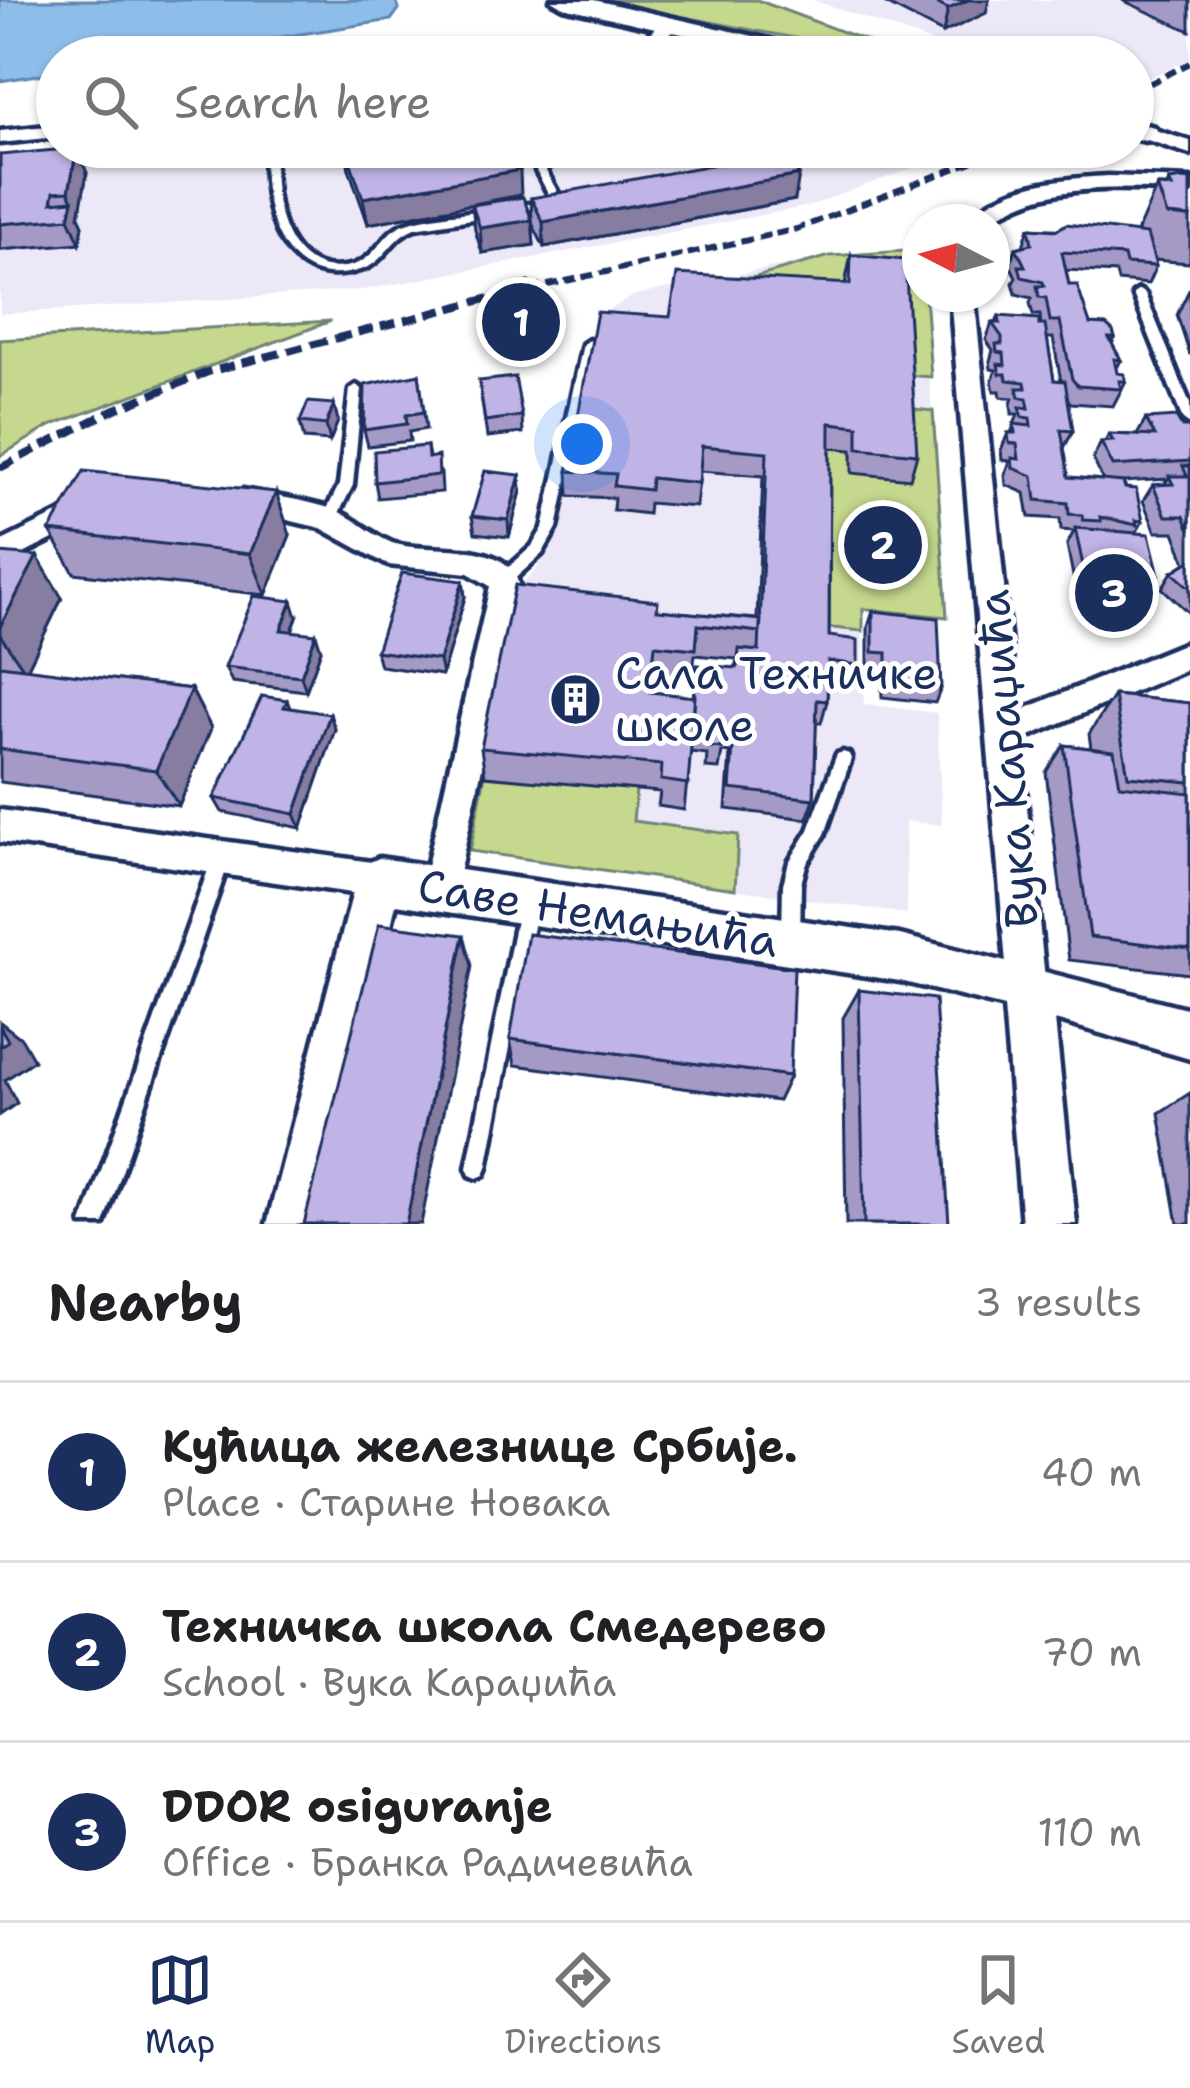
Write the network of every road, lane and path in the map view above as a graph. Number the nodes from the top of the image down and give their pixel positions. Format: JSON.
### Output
{"nodes":[{"id":1,"x":563,"y":0,"type":"edge"},
{"id":2,"x":667,"y":26,"type":"junction"},
{"id":3,"x":658,"y":36,"type":"edge"},
{"id":4,"x":701,"y":36,"type":"edge"},
{"id":5,"x":36,"y":133,"type":"edge"},
{"id":6,"x":1154,"y":136,"type":"edge"},
{"id":7,"x":0,"y":137,"type":"edge"},
{"id":8,"x":1190,"y":148,"type":"edge"},
{"id":9,"x":272,"y":168,"type":"edge"},
{"id":10,"x":544,"y":168,"type":"edge"},
{"id":11,"x":1190,"y":185,"type":"edge"},
{"id":12,"x":577,"y":201,"type":"edge"},
{"id":13,"x":559,"y":204,"type":"junction"},
{"id":14,"x":1002,"y":204,"type":"edge"},
{"id":15,"x":1138,"y":294,"type":"dead end"},
{"id":16,"x":964,"y":312,"type":"edge"},
{"id":17,"x":589,"y":344,"type":"edge"},
{"id":18,"x":356,"y":389,"type":"dead end"},
{"id":19,"x":1190,"y":420,"type":"edge"},
{"id":20,"x":205,"y":492,"type":"edge"},
{"id":21,"x":115,"y":499,"type":"edge"},
{"id":22,"x":329,"y":519,"type":"junction"},
{"id":23,"x":0,"y":555,"type":"edge"},
{"id":24,"x":504,"y":580,"type":"junction"},
{"id":25,"x":1190,"y":654,"type":"edge"},
{"id":26,"x":1006,"y":731,"type":"junction"},
{"id":27,"x":843,"y":759,"type":"dead end"},
{"id":28,"x":0,"y":826,"type":"edge"},
{"id":29,"x":222,"y":857,"type":"junction"},
{"id":30,"x":379,"y":880,"type":"junction"},
{"id":31,"x":440,"y":889,"type":"junction"},
{"id":32,"x":528,"y":902,"type":"junction"},
{"id":33,"x":791,"y":943,"type":"junction"},
{"id":34,"x":1027,"y":988,"type":"junction"},
{"id":35,"x":1190,"y":1034,"type":"edge"},
{"id":36,"x":477,"y":1168,"type":"dead end"},
{"id":37,"x":93,"y":1224,"type":"edge"},
{"id":38,"x":294,"y":1224,"type":"edge"},
{"id":39,"x":1049,"y":1224,"type":"edge"}],
"edges":[{"from":1,"to":2,"type":"street"},
{"from":2,"to":3,"type":"street"},
{"from":2,"to":4,"type":"street"},
{"from":5,"to":7,"type":"street"},
{"from":6,"to":8,"type":"street"},
{"from":9,"to":13,"type":"lane"},
{"from":10,"to":13,"type":"lane"},
{"from":11,"to":14,"type":"street"},
{"from":12,"to":13,"type":"lane"},
{"from":15,"to":19,"type":"lane"},
{"from":16,"to":26,"type":"street","name":"Вука Караџића"},
{"from":17,"to":24,"type":"lane"},
{"from":18,"to":22,"type":"lane"},
{"from":20,"to":22,"type":"street"},
{"from":21,"to":23,"type":"street"},
{"from":22,"to":24,"type":"street"},
{"from":24,"to":31,"type":"street"},
{"from":25,"to":26,"type":"street"},
{"from":26,"to":34,"type":"street","name":"Вука Караџића"},
{"from":27,"to":33,"type":"lane"},
{"from":28,"to":29,"type":"street","name":"Саве Немањића"},
{"from":29,"to":30,"type":"street","name":"Саве Немањића"},
{"from":29,"to":37,"type":"lane"},
{"from":30,"to":31,"type":"street","name":"Саве Немањића"},
{"from":30,"to":38,"type":"street"},
{"from":31,"to":32,"type":"street","name":"Саве Немањића"},
{"from":32,"to":33,"type":"street","name":"Саве Немањића"},
{"from":32,"to":36,"type":"lane"},
{"from":33,"to":34,"type":"street","name":"Саве Немањића"},
{"from":34,"to":35,"type":"street","name":"Саве Немањића"},
{"from":34,"to":39,"type":"street","name":"Вука Караџића"}]}
